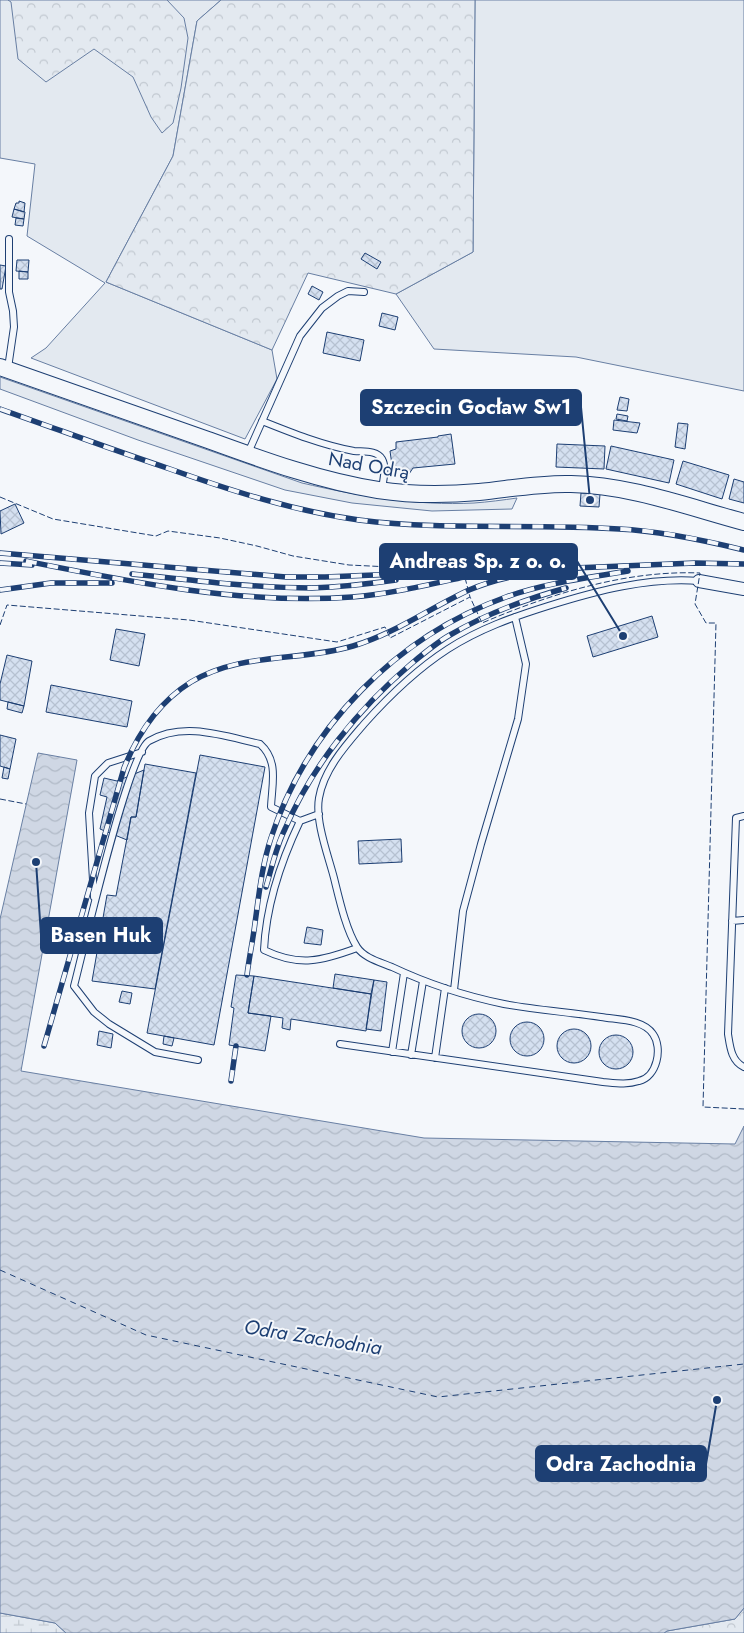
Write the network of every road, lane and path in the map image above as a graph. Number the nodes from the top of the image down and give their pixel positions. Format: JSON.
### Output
{"nodes":[{"id":1,"x":9,"y":239,"type":"dead end"},
{"id":2,"x":364,"y":292,"type":"dead end"},
{"id":3,"x":4,"y":368,"type":"edge"},
{"id":4,"x":262,"y":421,"type":"junction"},
{"id":5,"x":248,"y":454,"type":"junction"},
{"id":6,"x":382,"y":490,"type":"junction"},
{"id":7,"x":744,"y":522,"type":"edge"},
{"id":8,"x":699,"y":581,"type":"joint"},
{"id":9,"x":744,"y":589,"type":"edge"},
{"id":10,"x":514,"y":617,"type":"junction"},
{"id":11,"x":142,"y":752,"type":"junction"},
{"id":12,"x":319,"y":814,"type":"junction"},
{"id":13,"x":744,"y":816,"type":"edge"},
{"id":14,"x":300,"y":821,"type":"junction"},
{"id":15,"x":94,"y":904,"type":"junction"},
{"id":16,"x":744,"y":920,"type":"edge"},
{"id":17,"x":732,"y":921,"type":"junction"},
{"id":18,"x":357,"y":948,"type":"junction"},
{"id":19,"x":404,"y":973,"type":"junction"},
{"id":20,"x":422,"y":982,"type":"junction"},
{"id":21,"x":445,"y":988,"type":"junction"},
{"id":22,"x":454,"y":990,"type":"junction"},
{"id":23,"x":340,"y":1044,"type":"dead end"},
{"id":24,"x":392,"y":1052,"type":"junction"},
{"id":25,"x":412,"y":1055,"type":"junction"},
{"id":26,"x":435,"y":1058,"type":"junction"},
{"id":27,"x":198,"y":1060,"type":"dead end"},
{"id":28,"x":744,"y":1067,"type":"edge"}],
"edges":[{"from":1,"to":3,"type":"lane"},
{"from":2,"to":4,"type":"lane"},
{"from":3,"to":5,"type":"street","name":"Nad Odrą"},
{"from":4,"to":5,"type":"lane"},
{"from":4,"to":6,"type":"lane"},
{"from":5,"to":6,"type":"street","name":"Nad Odrą"},
{"from":6,"to":7,"type":"street","name":"Nad Odrą"},
{"from":8,"to":9,"type":"street"},
{"from":8,"to":10,"type":"lane"},
{"from":10,"to":12,"type":"lane"},
{"from":10,"to":22,"type":"lane"},
{"from":11,"to":14,"type":"lane"},
{"from":11,"to":15,"type":"lane"},
{"from":11,"to":15,"type":"lane"},
{"from":12,"to":14,"type":"lane"},
{"from":12,"to":18,"type":"lane"},
{"from":13,"to":17,"type":"lane"},
{"from":14,"to":18,"type":"lane"},
{"from":15,"to":27,"type":"lane"},
{"from":16,"to":17,"type":"lane"},
{"from":17,"to":28,"type":"lane"},
{"from":18,"to":19,"type":"lane"},
{"from":19,"to":20,"type":"lane"},
{"from":19,"to":24,"type":"lane"},
{"from":20,"to":21,"type":"lane"},
{"from":20,"to":25,"type":"lane"},
{"from":21,"to":22,"type":"lane"},
{"from":21,"to":26,"type":"lane"},
{"from":22,"to":26,"type":"lane"},
{"from":23,"to":24,"type":"lane"},
{"from":24,"to":25,"type":"lane"},
{"from":25,"to":26,"type":"lane"}]}
